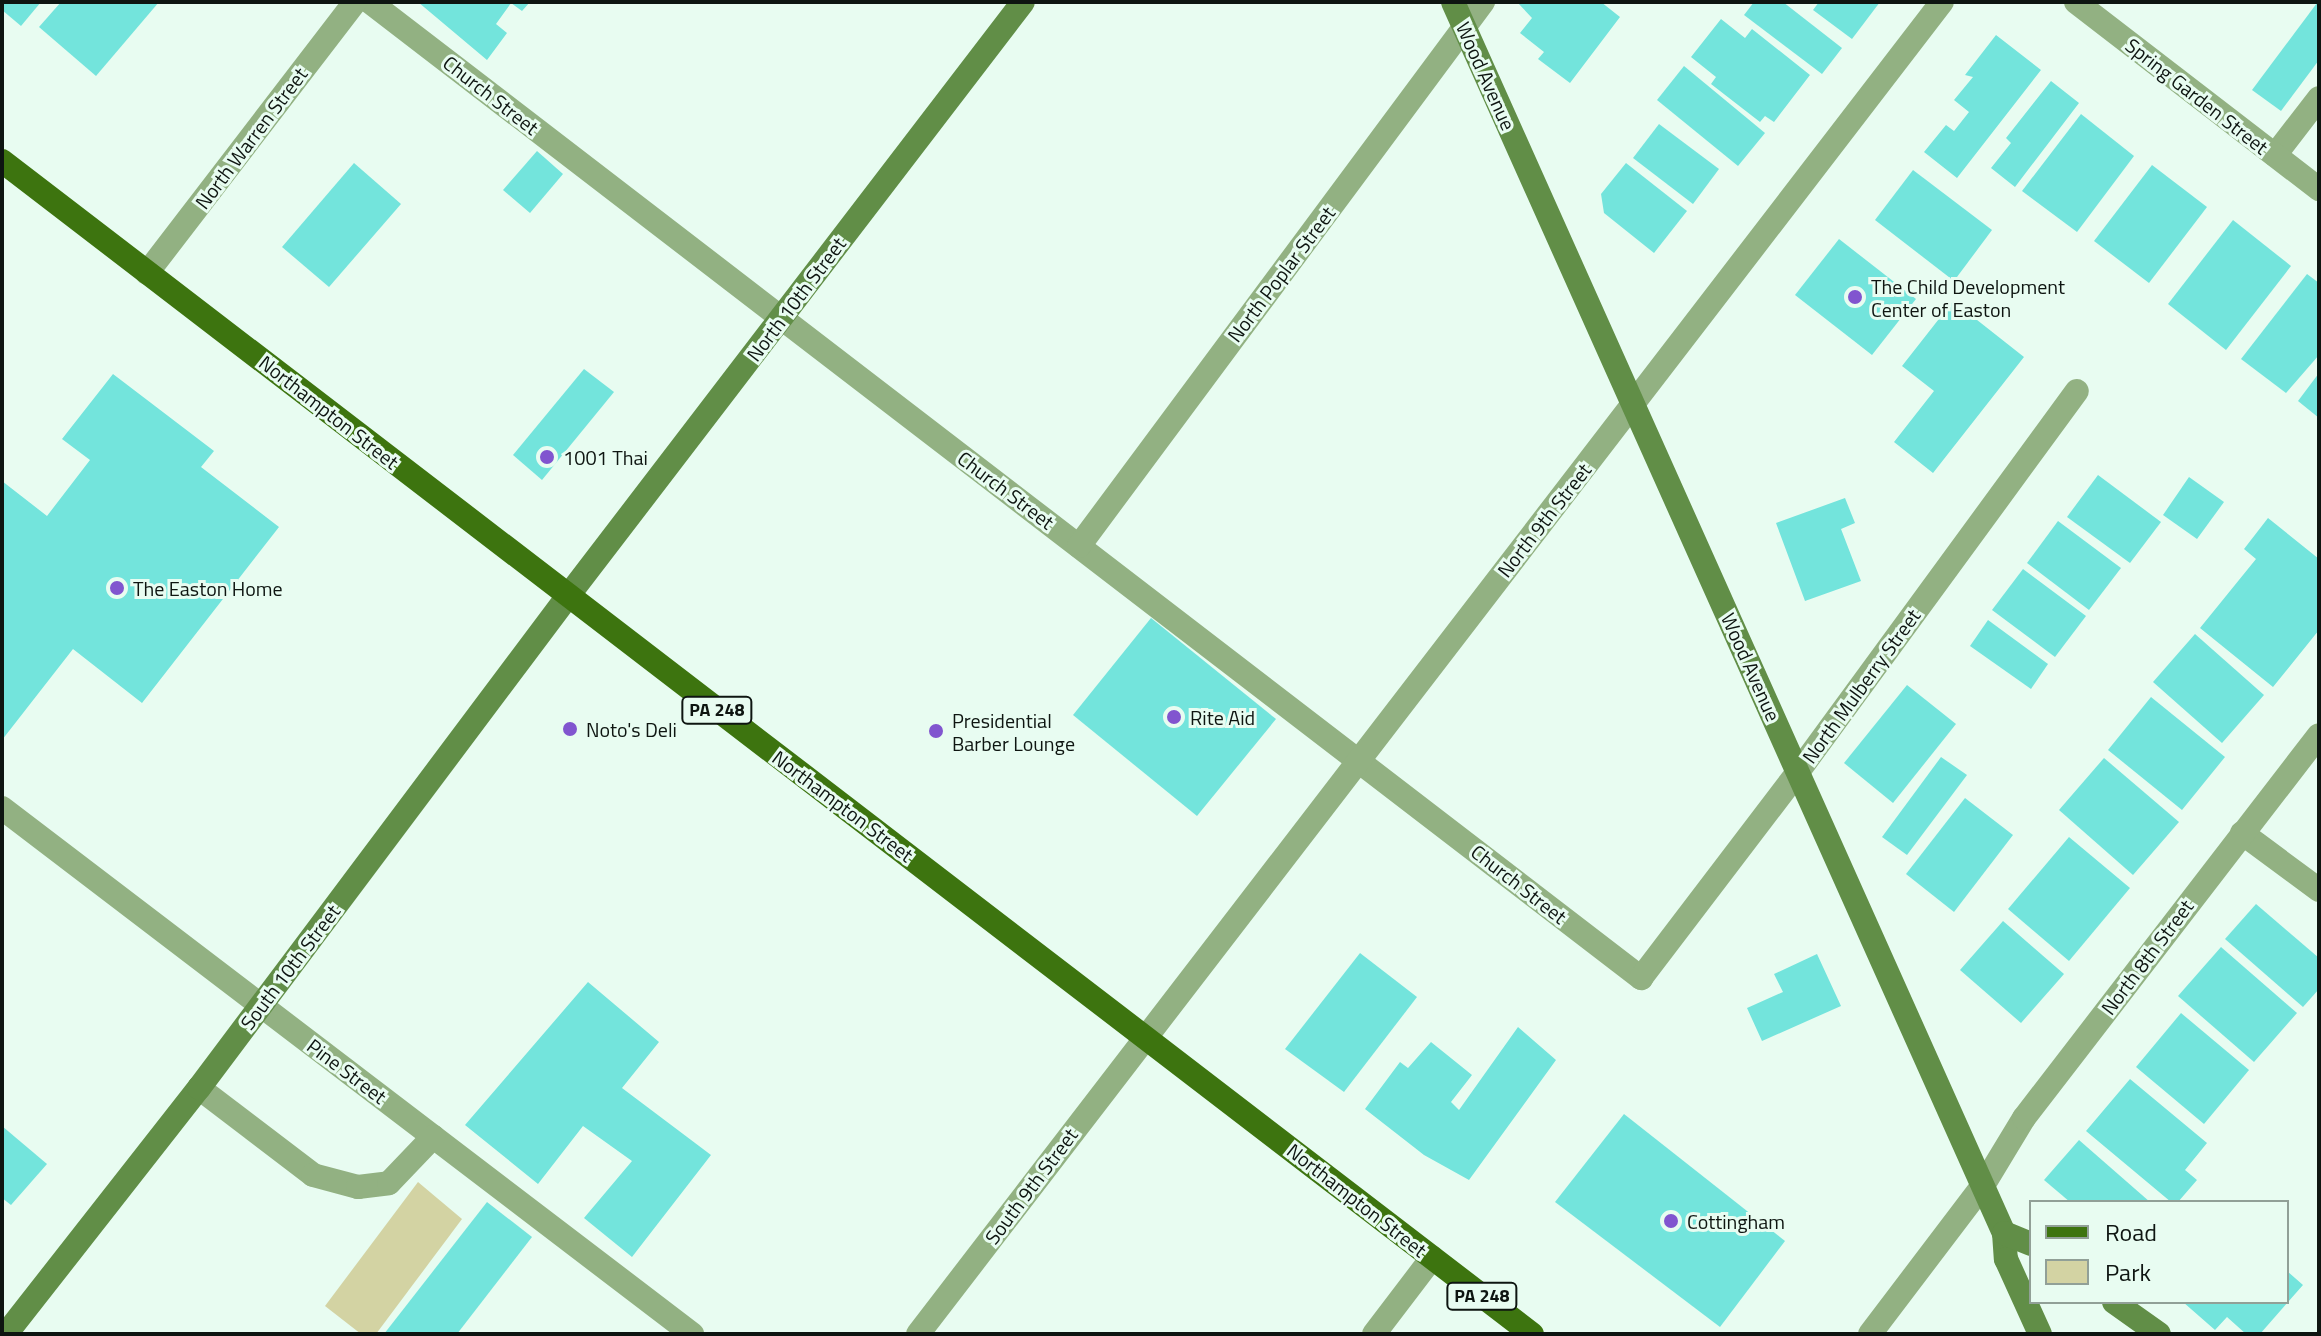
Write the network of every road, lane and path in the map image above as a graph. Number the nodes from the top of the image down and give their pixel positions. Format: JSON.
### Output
{"nodes":[{"id":1,"x":355,"y":2,"type":"edge"},
{"id":2,"x":370,"y":2,"type":"edge"},
{"id":3,"x":1023,"y":2,"type":"edge"},
{"id":4,"x":1453,"y":2,"type":"edge"},
{"id":5,"x":1483,"y":2,"type":"edge"},
{"id":6,"x":1942,"y":2,"type":"edge"},
{"id":7,"x":2076,"y":2,"type":"edge"},
{"id":8,"x":1464,"y":27,"type":"junction"},
{"id":9,"x":2319,"y":98,"type":"edge"},
{"id":10,"x":2275,"y":155,"type":"junction"},
{"id":11,"x":2,"y":161,"type":"edge"},
{"id":12,"x":2319,"y":189,"type":"edge"},
{"id":13,"x":147,"y":273,"type":"junction"},
{"id":14,"x":781,"y":318,"type":"junction"},
{"id":15,"x":2077,"y":391,"type":"dead end"},
{"id":16,"x":1634,"y":404,"type":"junction"},
{"id":17,"x":1079,"y":546,"type":"junction"},
{"id":18,"x":568,"y":596,"type":"junction"},
{"id":19,"x":2319,"y":735,"type":"edge"},
{"id":20,"x":1358,"y":760,"type":"junction"},
{"id":21,"x":1798,"y":772,"type":"junction"},
{"id":22,"x":2,"y":808,"type":"edge"},
{"id":23,"x":2242,"y":833,"type":"junction"},
{"id":24,"x":2319,"y":890,"type":"edge"},
{"id":25,"x":1641,"y":978,"type":"joint"},
{"id":26,"x":262,"y":1006,"type":"junction"},
{"id":27,"x":1145,"y":1037,"type":"junction"},
{"id":28,"x":199,"y":1088,"type":"junction"},
{"id":29,"x":433,"y":1137,"type":"junction"},
{"id":30,"x":2004,"y":1233,"type":"junction"},
{"id":31,"x":2029,"y":1243,"type":"edge"},
{"id":32,"x":1432,"y":1258,"type":"junction"},
{"id":33,"x":2117,"y":1304,"type":"edge"},
{"id":34,"x":6,"y":1334,"type":"edge"},
{"id":35,"x":692,"y":1334,"type":"edge"},
{"id":36,"x":918,"y":1334,"type":"edge"},
{"id":37,"x":1374,"y":1334,"type":"edge"},
{"id":38,"x":1532,"y":1334,"type":"edge"},
{"id":39,"x":1870,"y":1334,"type":"edge"},
{"id":40,"x":2040,"y":1334,"type":"edge"},
{"id":41,"x":2159,"y":1334,"type":"edge"}],
"edges":[{"from":1,"to":13,"type":"street","name":"North Warren Street"},
{"from":2,"to":14,"type":"street","name":"Church Street"},
{"from":3,"to":14,"type":"street","name":"North 10th Street"},
{"from":4,"to":8,"type":"street","name":"Wood Avenue"},
{"from":5,"to":8,"type":"street","name":"North Poplar Street"},
{"from":6,"to":16,"type":"street","name":"North 9th Street"},
{"from":7,"to":10,"type":"street","name":"Spring Garden Street"},
{"from":8,"to":16,"type":"street","name":"Wood Avenue"},
{"from":8,"to":17,"type":"street","name":"North Poplar Street"},
{"from":9,"to":10,"type":"street"},
{"from":10,"to":12,"type":"street","name":"Spring Garden Street"},
{"from":11,"to":13,"type":"main road","name":"Northampton Street","number":"PA 248"},
{"from":13,"to":18,"type":"main road","name":"Northampton Street","number":"PA 248"},
{"from":14,"to":17,"type":"street","name":"Church Street"},
{"from":14,"to":18,"type":"street","name":"North 10th Street"},
{"from":15,"to":21,"type":"street","name":"North Mulberry Street"},
{"from":16,"to":20,"type":"street","name":"North 9th Street"},
{"from":16,"to":21,"type":"street","name":"Wood Avenue"},
{"from":17,"to":20,"type":"street","name":"Church Street"},
{"from":18,"to":26,"type":"street","name":"South 10th Street"},
{"from":18,"to":27,"type":"main road","name":"Northampton Street","number":"PA 248"},
{"from":19,"to":23,"type":"street","name":"North 8th Street"},
{"from":20,"to":25,"type":"street","name":"Church Street"},
{"from":20,"to":27,"type":"street","name":"North 9th Street"},
{"from":21,"to":25,"type":"street","name":"North Mulberry Street"},
{"from":21,"to":30,"type":"street","name":"Wood Avenue"},
{"from":22,"to":26,"type":"street","name":"Pine Street"},
{"from":23,"to":24,"type":"street"},
{"from":23,"to":39,"type":"street","name":"North 8th Street"},
{"from":26,"to":28,"type":"street","name":"South 10th Street"},
{"from":26,"to":29,"type":"street","name":"Pine Street"},
{"from":27,"to":32,"type":"main road","name":"Northampton Street","number":"PA 248"},
{"from":27,"to":36,"type":"street","name":"South 9th Street"},
{"from":28,"to":29,"type":"street"},
{"from":28,"to":34,"type":"street","name":"South 10th Street"},
{"from":29,"to":35,"type":"street","name":"Pine Street"},
{"from":30,"to":31,"type":"street"},
{"from":30,"to":40,"type":"street","name":"Wood Avenue"},
{"from":32,"to":37,"type":"street"},
{"from":32,"to":38,"type":"main road","name":"Northampton Street","number":"PA 248"},
{"from":33,"to":41,"type":"street"}]}
